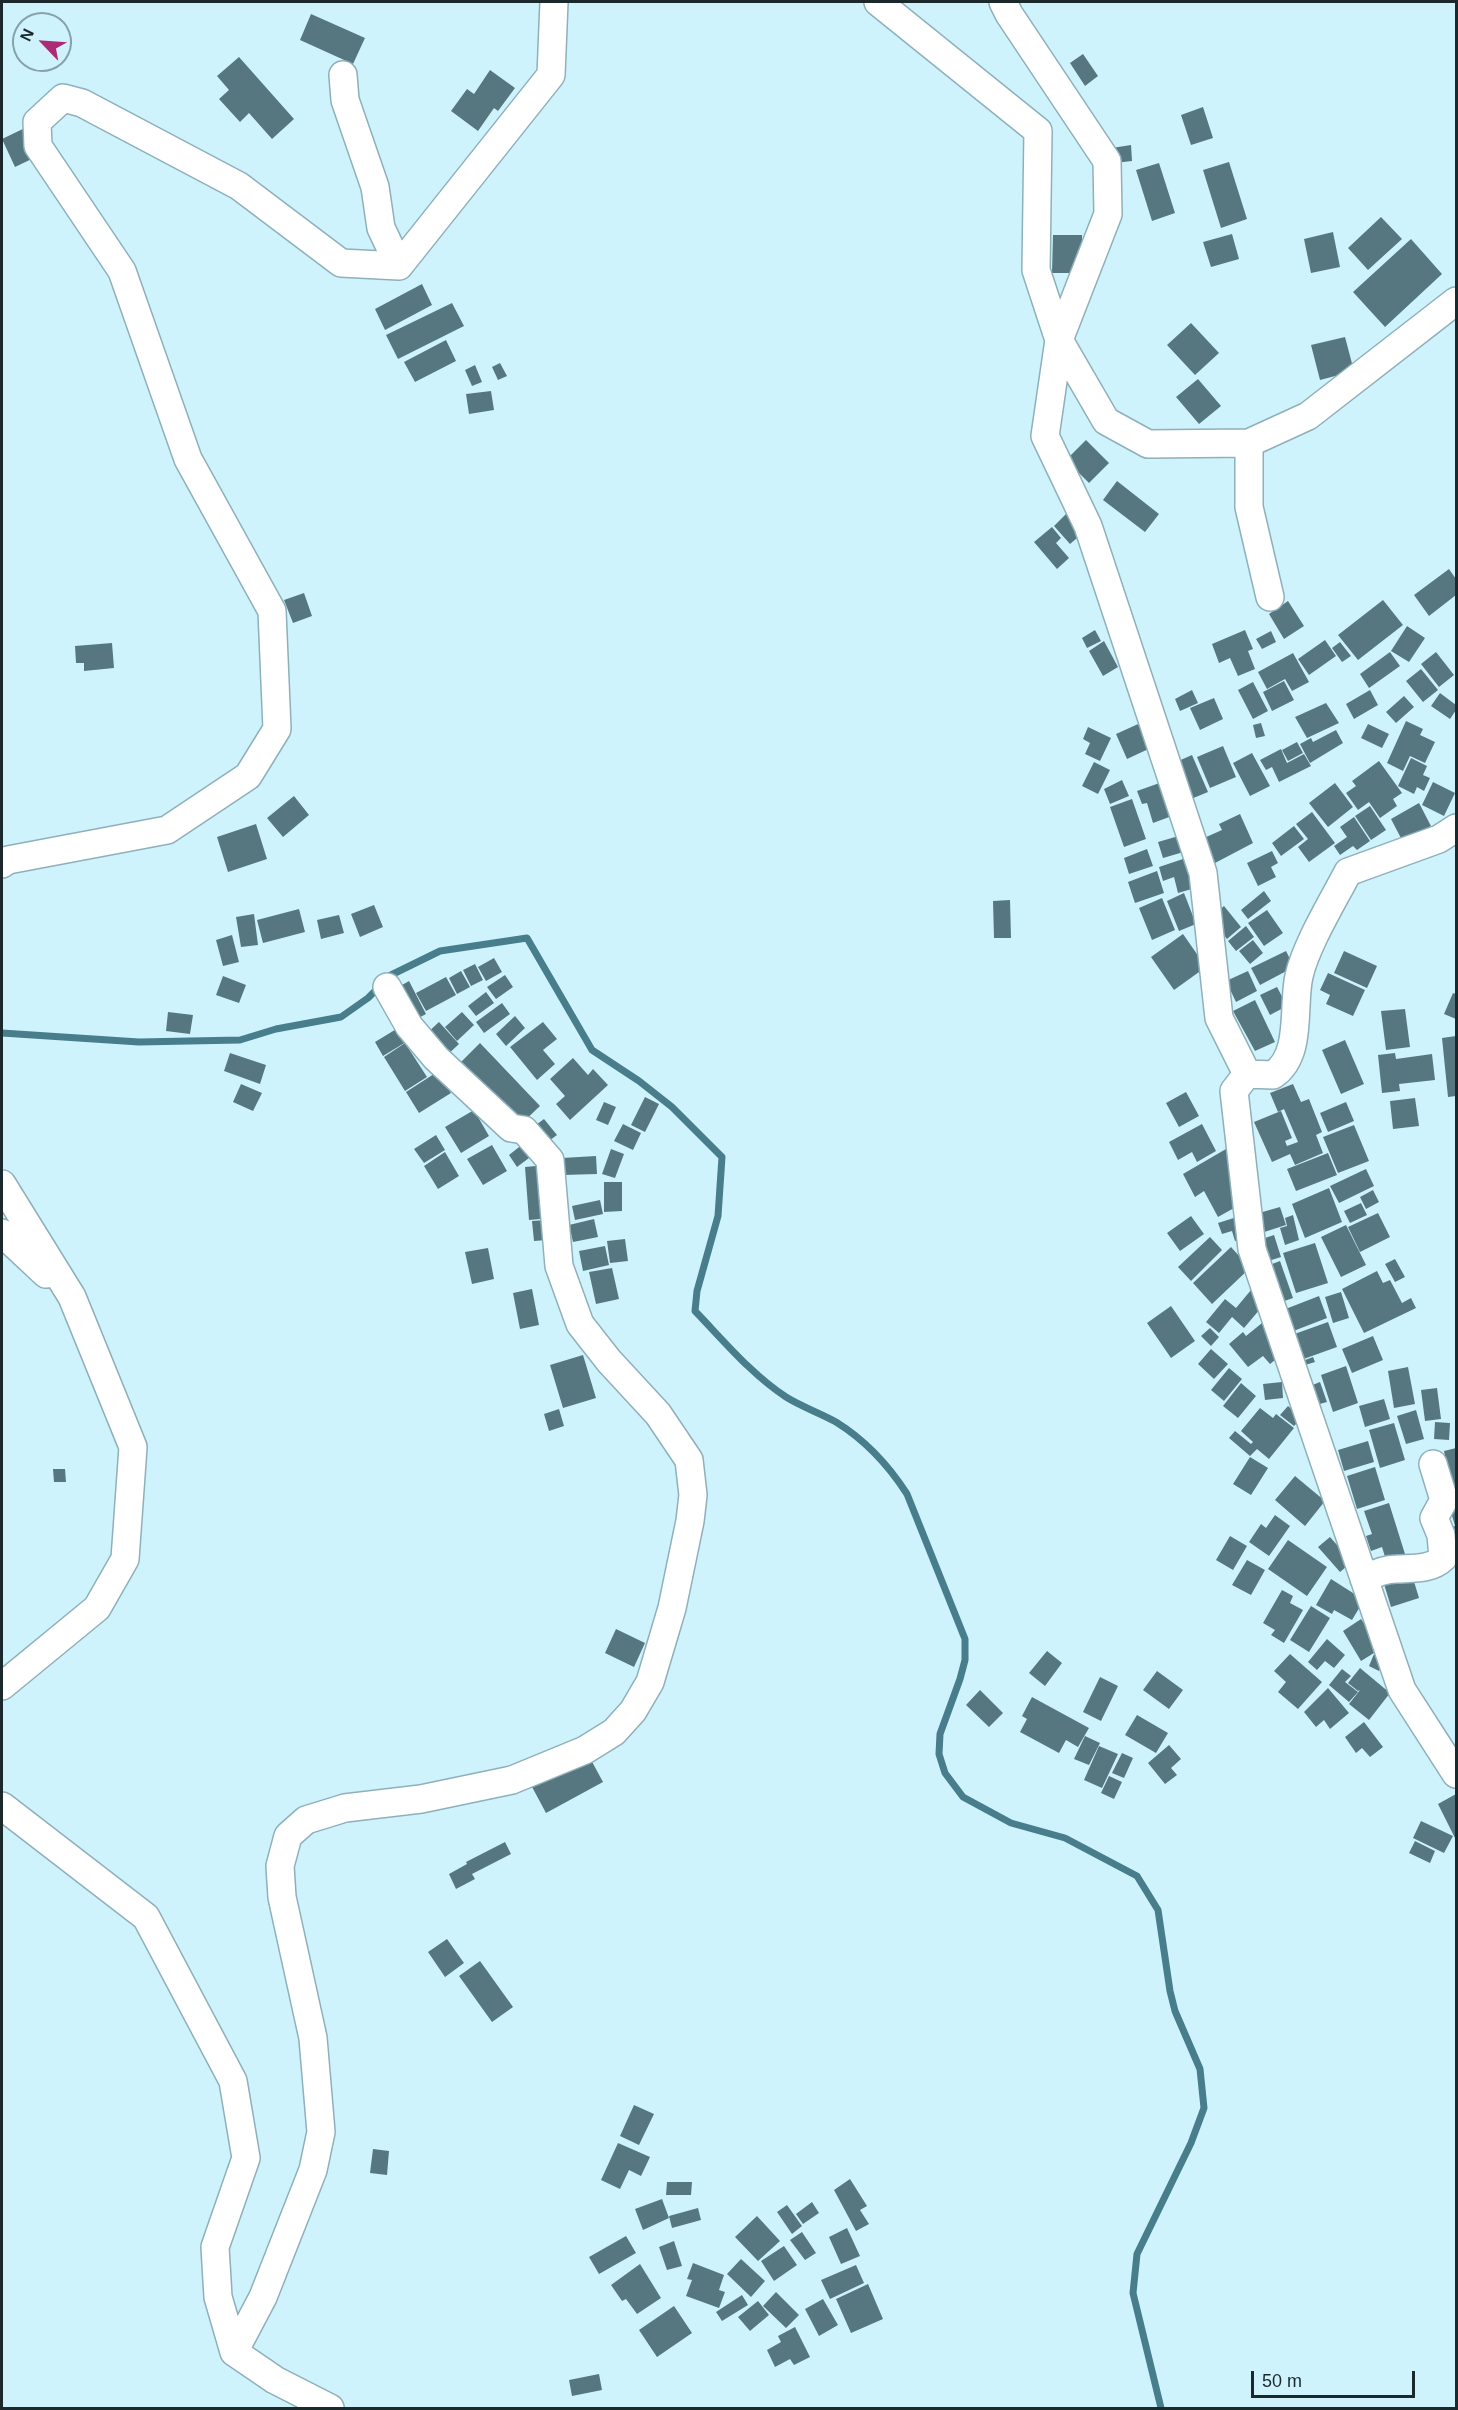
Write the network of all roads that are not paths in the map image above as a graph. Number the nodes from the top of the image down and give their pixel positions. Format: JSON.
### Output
{"nodes":[{"id":1,"x":554,"y":2,"type":"edge"},
{"id":2,"x":878,"y":2,"type":"edge"},
{"id":3,"x":1003,"y":2,"type":"edge"},
{"id":4,"x":343,"y":75,"type":"dead end"},
{"id":5,"x":399,"y":266,"type":"junction"},
{"id":6,"x":1456,"y":302,"type":"edge"},
{"id":7,"x":1059,"y":340,"type":"junction"},
{"id":8,"x":1249,"y":443,"type":"junction"},
{"id":9,"x":1270,"y":597,"type":"dead end"},
{"id":10,"x":1456,"y":828,"type":"edge"},
{"id":11,"x":2,"y":864,"type":"edge"},
{"id":12,"x":387,"y":987,"type":"dead end"},
{"id":13,"x":1247,"y":1074,"type":"junction"},
{"id":14,"x":2,"y":1184,"type":"edge"},
{"id":15,"x":2,"y":1233,"type":"edge"},
{"id":16,"x":72,"y":1297,"type":"junction"},
{"id":17,"x":1433,"y":1464,"type":"dead end"},
{"id":18,"x":1364,"y":1579,"type":"junction"},
{"id":19,"x":2,"y":1686,"type":"edge"},
{"id":20,"x":1456,"y":1774,"type":"edge"},
{"id":21,"x":2,"y":1806,"type":"edge"},
{"id":22,"x":234,"y":2352,"type":"junction"},
{"id":23,"x":330,"y":2409,"type":"edge"}],
"edges":[{"from":1,"to":5,"type":"street"},
{"from":2,"to":7,"type":"street"},
{"from":3,"to":7,"type":"street"},
{"from":4,"to":5,"type":"street"},
{"from":5,"to":11,"type":"street"},
{"from":6,"to":8,"type":"street"},
{"from":7,"to":8,"type":"street"},
{"from":7,"to":13,"type":"street"},
{"from":8,"to":9,"type":"street"},
{"from":10,"to":13,"type":"street"},
{"from":12,"to":22,"type":"street"},
{"from":13,"to":18,"type":"street"},
{"from":14,"to":16,"type":"street"},
{"from":15,"to":16,"type":"street"},
{"from":16,"to":19,"type":"street"},
{"from":17,"to":18,"type":"street"},
{"from":18,"to":20,"type":"street"},
{"from":21,"to":22,"type":"street"},
{"from":22,"to":23,"type":"street"}]}
